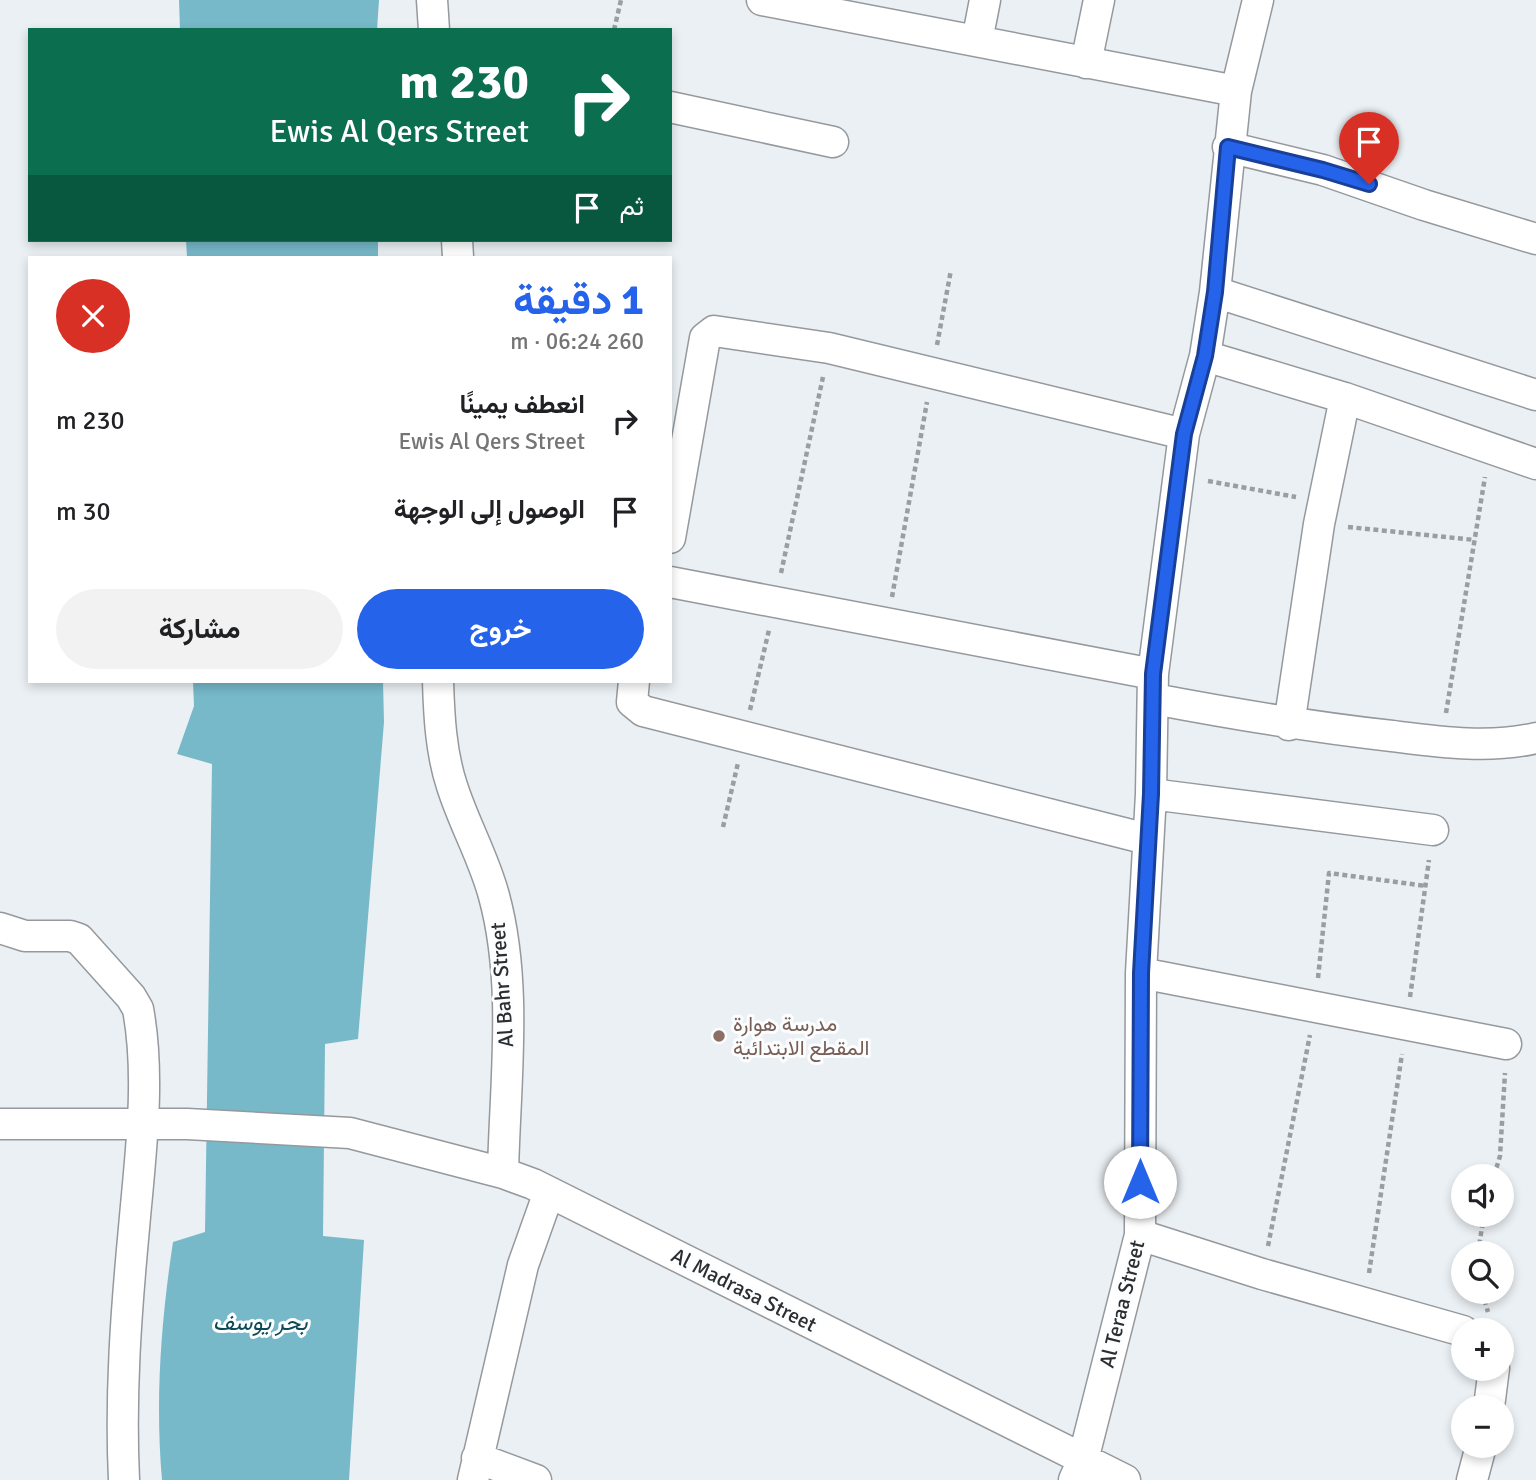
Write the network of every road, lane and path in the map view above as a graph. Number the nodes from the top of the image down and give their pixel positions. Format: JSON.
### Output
{"nodes":[{"id":1,"x":432,"y":0,"type":"edge"},
{"id":2,"x":621,"y":0,"type":"edge"},
{"id":3,"x":762,"y":0,"type":"edge"},
{"id":4,"x":985,"y":0,"type":"edge"},
{"id":5,"x":1099,"y":0,"type":"edge"},
{"id":6,"x":1258,"y":0,"type":"edge"},
{"id":7,"x":434,"y":28,"type":"edge"},
{"id":8,"x":614,"y":28,"type":"edge"},
{"id":9,"x":977,"y":41,"type":"junction"},
{"id":10,"x":1086,"y":63,"type":"junction"},
{"id":11,"x":1236,"y":91,"type":"junction"},
{"id":12,"x":672,"y":107,"type":"edge"},
{"id":13,"x":833,"y":142,"type":"dead end"},
{"id":14,"x":1228,"y":147,"type":"junction"},
{"id":15,"x":1536,"y":239,"type":"edge"},
{"id":16,"x":951,"y":270,"type":"dead end"},
{"id":17,"x":1215,"y":292,"type":"junction"},
{"id":18,"x":829,"y":348,"type":"junction"},
{"id":19,"x":1205,"y":356,"type":"junction"},
{"id":20,"x":932,"y":373,"type":"junction"},
{"id":21,"x":1536,"y":396,"type":"edge"},
{"id":22,"x":1345,"y":398,"type":"junction"},
{"id":23,"x":1184,"y":434,"type":"junction"},
{"id":24,"x":1490,"y":446,"type":"junction"},
{"id":25,"x":1536,"y":464,"type":"edge"},
{"id":26,"x":1179,"y":477,"type":"junction"},
{"id":27,"x":1322,"y":513,"type":"junction"},
{"id":28,"x":672,"y":527,"type":"edge"},
{"id":29,"x":1475,"y":540,"type":"junction"},
{"id":30,"x":672,"y":582,"type":"edge"},
{"id":31,"x":776,"y":600,"type":"junction"},
{"id":32,"x":887,"y":624,"type":"junction"},
{"id":33,"x":438,"y":683,"type":"edge"},
{"id":34,"x":634,"y":683,"type":"edge"},
{"id":35,"x":1153,"y":686,"type":"junction"},
{"id":36,"x":1289,"y":725,"type":"junction"},
{"id":37,"x":1536,"y":738,"type":"edge"},
{"id":38,"x":1442,"y":742,"type":"junction"},
{"id":39,"x":1151,"y":794,"type":"junction"},
{"id":40,"x":1433,"y":830,"type":"joint"},
{"id":41,"x":1147,"y":839,"type":"junction"},
{"id":42,"x":1426,"y":886,"type":"junction"},
{"id":43,"x":0,"y":928,"type":"edge"},
{"id":44,"x":1141,"y":973,"type":"junction"},
{"id":45,"x":1315,"y":1005,"type":"junction"},
{"id":46,"x":1406,"y":1023,"type":"junction"},
{"id":47,"x":1506,"y":1044,"type":"joint"},
{"id":48,"x":0,"y":1124,"type":"edge"},
{"id":49,"x":143,"y":1126,"type":"junction"},
{"id":50,"x":1498,"y":1164,"type":"edge"},
{"id":51,"x":503,"y":1172,"type":"junction"},
{"id":52,"x":550,"y":1192,"type":"junction"},
{"id":53,"x":1140,"y":1235,"type":"junction"},
{"id":54,"x":1262,"y":1274,"type":"junction"},
{"id":55,"x":1364,"y":1302,"type":"junction"},
{"id":56,"x":1451,"y":1327,"type":"edge"},
{"id":57,"x":1478,"y":1458,"type":"edge"},
{"id":58,"x":475,"y":1469,"type":"edge"},
{"id":59,"x":1078,"y":1470,"type":"edge"},
{"id":60,"x":124,"y":1480,"type":"edge"},
{"id":61,"x":536,"y":1480,"type":"edge"},
{"id":62,"x":1125,"y":1480,"type":"edge"},
{"id":63,"x":1472,"y":1480,"type":"edge"}],
"edges":[{"from":1,"to":7,"type":"street"},
{"from":2,"to":8,"type":"path"},
{"from":3,"to":9,"type":"street"},
{"from":4,"to":9,"type":"street"},
{"from":5,"to":10,"type":"street"},
{"from":6,"to":11,"type":"street","name":"Al Teraa Street"},
{"from":9,"to":10,"type":"street"},
{"from":10,"to":11,"type":"street"},
{"from":11,"to":14,"type":"street","name":"Al Teraa Street"},
{"from":12,"to":13,"type":"street"},
{"from":14,"to":15,"type":"street"},
{"from":14,"to":17,"type":"street","name":"Al Teraa Street"},
{"from":16,"to":20,"type":"path"},
{"from":17,"to":19,"type":"street","name":"Al Teraa Street"},
{"from":17,"to":21,"type":"street"},
{"from":18,"to":20,"type":"street"},
{"from":18,"to":28,"type":"street"},
{"from":18,"to":31,"type":"path"},
{"from":19,"to":22,"type":"street"},
{"from":19,"to":23,"type":"street","name":"Al Teraa Street"},
{"from":20,"to":23,"type":"street"},
{"from":20,"to":32,"type":"path"},
{"from":22,"to":24,"type":"street"},
{"from":22,"to":27,"type":"street"},
{"from":23,"to":26,"type":"street","name":"Al Teraa Street"},
{"from":24,"to":25,"type":"street"},
{"from":24,"to":29,"type":"path"},
{"from":26,"to":27,"type":"path"},
{"from":26,"to":35,"type":"street","name":"Al Teraa Street"},
{"from":27,"to":29,"type":"path"},
{"from":27,"to":36,"type":"street"},
{"from":29,"to":38,"type":"path"},
{"from":30,"to":31,"type":"street"},
{"from":31,"to":32,"type":"street"},
{"from":32,"to":35,"type":"street"},
{"from":33,"to":51,"type":"street","name":"Al Bahr Street"},
{"from":34,"to":41,"type":"street"},
{"from":35,"to":36,"type":"street"},
{"from":35,"to":39,"type":"street","name":"Al Teraa Street"},
{"from":36,"to":38,"type":"street"},
{"from":37,"to":38,"type":"street"},
{"from":39,"to":40,"type":"street"},
{"from":39,"to":41,"type":"street","name":"Al Teraa Street"},
{"from":40,"to":42,"type":"path"},
{"from":41,"to":44,"type":"street","name":"Al Teraa Street"},
{"from":42,"to":45,"type":"path"},
{"from":42,"to":46,"type":"path"},
{"from":43,"to":49,"type":"street"},
{"from":44,"to":45,"type":"street"},
{"from":44,"to":53,"type":"street","name":"Al Teraa Street"},
{"from":45,"to":46,"type":"street"},
{"from":45,"to":54,"type":"path"},
{"from":46,"to":47,"type":"street"},
{"from":46,"to":55,"type":"path"},
{"from":47,"to":50,"type":"path"},
{"from":48,"to":49,"type":"street","name":"Al Madrasa Street"},
{"from":49,"to":51,"type":"street","name":"Al Madrasa Street"},
{"from":49,"to":60,"type":"street"},
{"from":51,"to":52,"type":"street","name":"Al Madrasa Street"},
{"from":52,"to":58,"type":"street"},
{"from":52,"to":59,"type":"street","name":"Al Madrasa Street"},
{"from":53,"to":54,"type":"street"},
{"from":53,"to":59,"type":"street","name":"Al Teraa Street"},
{"from":54,"to":55,"type":"street"},
{"from":55,"to":56,"type":"street"},
{"from":57,"to":63,"type":"street"},
{"from":58,"to":61,"type":"street"},
{"from":59,"to":62,"type":"street","name":"Al Madrasa Street"}]}
